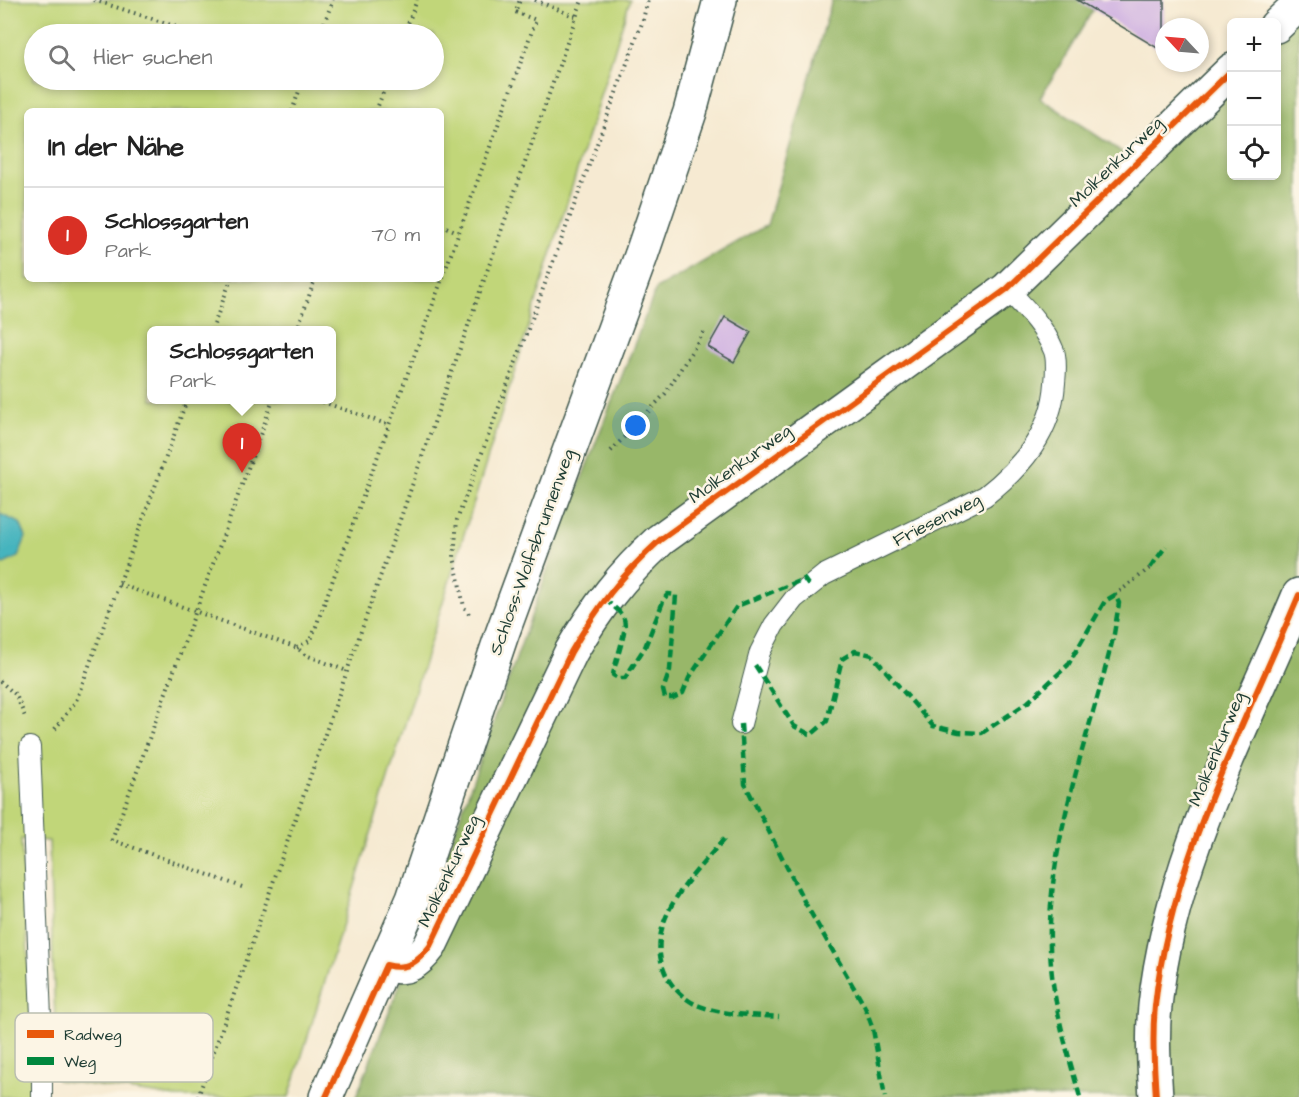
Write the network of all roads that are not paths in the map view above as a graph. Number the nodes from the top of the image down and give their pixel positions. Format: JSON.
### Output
{"nodes":[{"id":1,"x":720,"y":0,"type":"edge"},
{"id":2,"x":1299,"y":4,"type":"edge"},
{"id":3,"x":1281,"y":21,"type":"edge"},
{"id":4,"x":1230,"y":72,"type":"edge"},
{"id":5,"x":1007,"y":289,"type":"junction"},
{"id":6,"x":1299,"y":595,"type":"edge"},
{"id":7,"x":741,"y":724,"type":"dead end"},
{"id":8,"x":30,"y":747,"type":"road end"},
{"id":9,"x":386,"y":965,"type":"junction"},
{"id":10,"x":41,"y":1013,"type":"edge"},
{"id":11,"x":326,"y":1097,"type":"edge"},
{"id":12,"x":1156,"y":1097,"type":"edge"}],
"edges":[{"from":1,"to":9,"type":"street","name":"Schloss-Wolfsbrunnenweg"},
{"from":2,"to":3,"type":"street"},
{"from":4,"to":5,"type":"street","name":"Molkenkurweg"},
{"from":5,"to":7,"type":"lane","name":"Friesenweg"},
{"from":5,"to":9,"type":"street","name":"Molkenkurweg"},
{"from":6,"to":12,"type":"street","name":"Molkenkurweg"},
{"from":8,"to":10,"type":"lane"},
{"from":9,"to":11,"type":"street","name":"Schloss-Wolfsbrunnenweg"}]}
